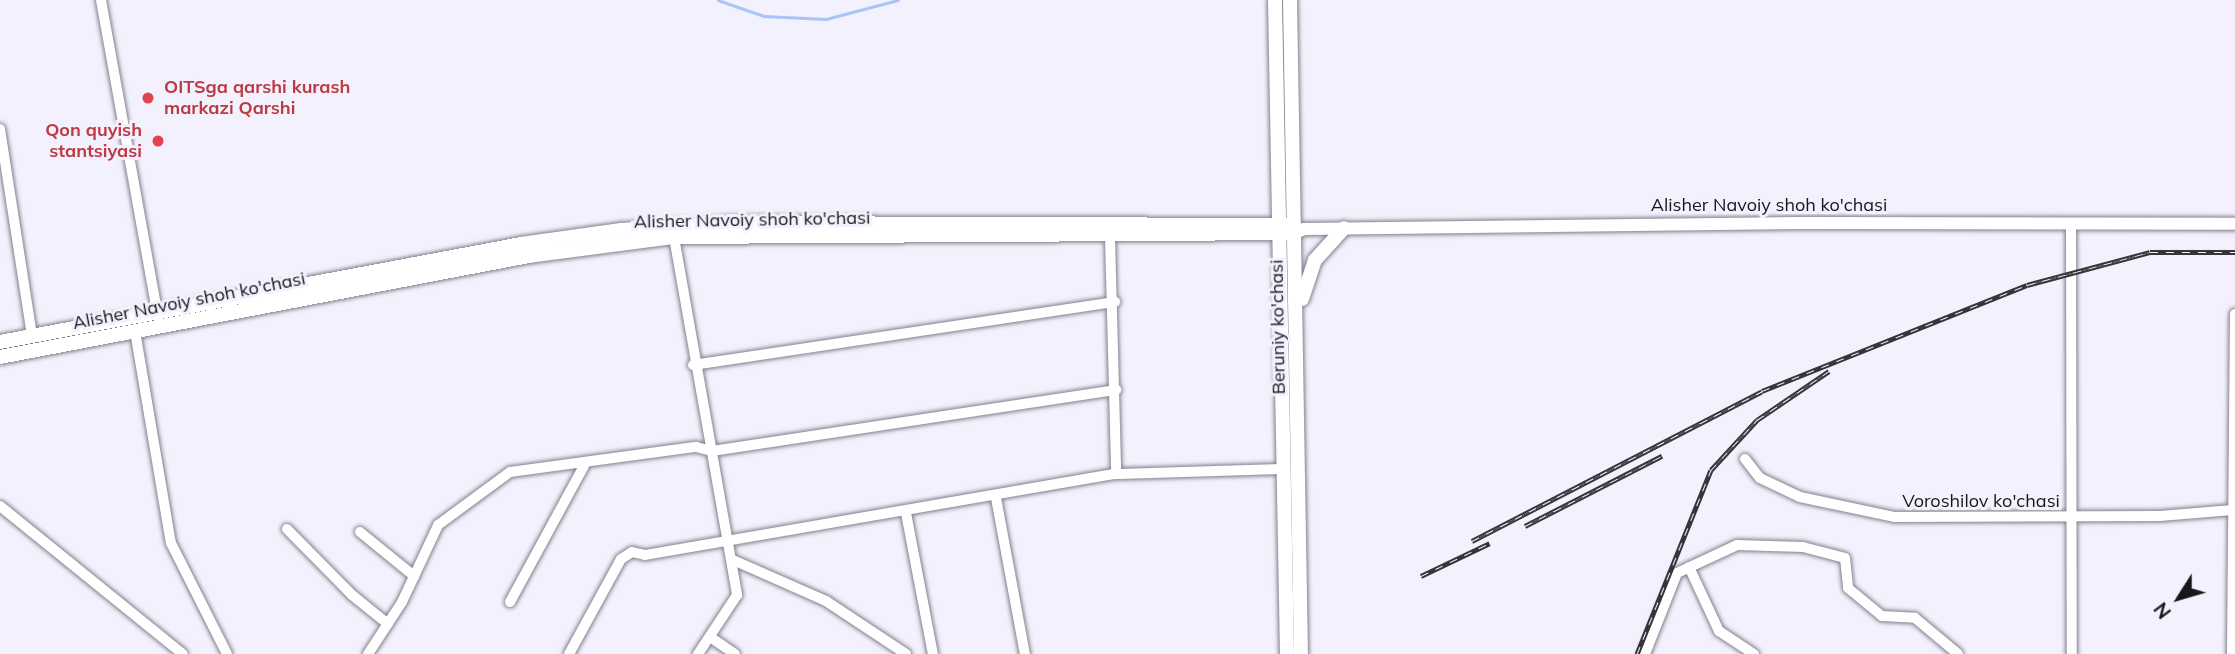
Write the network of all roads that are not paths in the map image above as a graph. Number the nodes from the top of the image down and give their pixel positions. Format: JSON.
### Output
{"nodes":[{"id":1,"x":101,"y":0,"type":"edge"},
{"id":2,"x":1275,"y":0,"type":"edge"},
{"id":3,"x":1290,"y":0,"type":"edge"},
{"id":4,"x":0,"y":129,"type":"edge"},
{"id":5,"x":2235,"y":224,"type":"edge"},
{"id":6,"x":2071,"y":225,"type":"junction"},
{"id":7,"x":1344,"y":228,"type":"junction"},
{"id":8,"x":1290,"y":229,"type":"junction"},
{"id":9,"x":674,"y":237,"type":"junction"},
{"id":10,"x":1110,"y":237,"type":"junction"},
{"id":11,"x":1115,"y":302,"type":"junction"},
{"id":12,"x":1298,"y":314,"type":"junction"},
{"id":13,"x":2235,"y":314,"type":"edge"},
{"id":14,"x":159,"y":320,"type":"junction"},
{"id":15,"x":134,"y":325,"type":"junction"},
{"id":16,"x":32,"y":336,"type":"junction"},
{"id":17,"x":0,"y":342,"type":"edge"},
{"id":18,"x":0,"y":356,"type":"edge"},
{"id":19,"x":694,"y":365,"type":"junction"},
{"id":20,"x":1116,"y":390,"type":"junction"},
{"id":21,"x":712,"y":451,"type":"junction"},
{"id":22,"x":1745,"y":459,"type":"dead end"},
{"id":23,"x":586,"y":462,"type":"junction"},
{"id":24,"x":1284,"y":469,"type":"junction"},
{"id":25,"x":1116,"y":474,"type":"junction"},
{"id":26,"x":996,"y":498,"type":"junction"},
{"id":27,"x":0,"y":506,"type":"edge"},
{"id":28,"x":2233,"y":510,"type":"junction"},
{"id":29,"x":906,"y":513,"type":"junction"},
{"id":30,"x":2073,"y":516,"type":"junction"},
{"id":31,"x":287,"y":529,"type":"dead end"},
{"id":32,"x":360,"y":532,"type":"dead end"},
{"id":33,"x":730,"y":540,"type":"junction"},
{"id":34,"x":733,"y":560,"type":"junction"},
{"id":35,"x":1689,"y":567,"type":"junction"},
{"id":36,"x":414,"y":576,"type":"junction"},
{"id":37,"x":510,"y":602,"type":"dead end"},
{"id":38,"x":388,"y":624,"type":"junction"},
{"id":39,"x":710,"y":637,"type":"junction"},
{"id":40,"x":183,"y":654,"type":"edge"},
{"id":41,"x":227,"y":654,"type":"edge"},
{"id":42,"x":368,"y":654,"type":"edge"},
{"id":43,"x":569,"y":654,"type":"edge"},
{"id":44,"x":698,"y":654,"type":"edge"},
{"id":45,"x":735,"y":654,"type":"edge"},
{"id":46,"x":906,"y":654,"type":"edge"},
{"id":47,"x":933,"y":654,"type":"edge"},
{"id":48,"x":1025,"y":654,"type":"edge"},
{"id":49,"x":1287,"y":654,"type":"edge"},
{"id":50,"x":1301,"y":654,"type":"edge"},
{"id":51,"x":1645,"y":654,"type":"edge"},
{"id":52,"x":1754,"y":654,"type":"edge"},
{"id":53,"x":1958,"y":654,"type":"edge"},
{"id":54,"x":2072,"y":654,"type":"edge"},
{"id":55,"x":2232,"y":654,"type":"edge"}],
"edges":[{"from":1,"to":14,"type":"street"},
{"from":2,"to":8,"type":"main road","name":"Beruniy ko'chasi"},
{"from":3,"to":8,"type":"main road","name":"Beruniy ko'chasi"},
{"from":4,"to":16,"type":"street"},
{"from":5,"to":6,"type":"street","name":"Alisher Navoiy shoh ko'chasi"},
{"from":6,"to":7,"type":"street","name":"Alisher Navoiy shoh ko'chasi"},
{"from":6,"to":30,"type":"street"},
{"from":7,"to":8,"type":"street","name":"Alisher Navoiy shoh ko'chasi"},
{"from":7,"to":12,"type":"main road"},
{"from":8,"to":10,"type":"main road","name":"Alisher Navoiy shoh ko'chasi"},
{"from":8,"to":12,"type":"main road","name":"Beruniy ko'chasi"},
{"from":8,"to":14,"type":"main road","name":"Alisher Navoiy shoh ko'chasi"},
{"from":8,"to":24,"type":"main road","name":"Beruniy ko'chasi"},
{"from":9,"to":10,"type":"main road","name":"Alisher Navoiy shoh ko'chasi"},
{"from":9,"to":14,"type":"main road","name":"Alisher Navoiy shoh ko'chasi"},
{"from":9,"to":19,"type":"street"},
{"from":10,"to":11,"type":"street"},
{"from":11,"to":19,"type":"street"},
{"from":11,"to":20,"type":"street"},
{"from":12,"to":50,"type":"main road","name":"Beruniy ko'chasi"},
{"from":13,"to":28,"type":"street"},
{"from":14,"to":15,"type":"main road","name":"Alisher Navoiy shoh ko'chasi"},
{"from":15,"to":16,"type":"main road","name":"Alisher Navoiy shoh ko'chasi"},
{"from":15,"to":18,"type":"main road","name":"Alisher Navoiy shoh ko'chasi"},
{"from":15,"to":41,"type":"street"},
{"from":16,"to":17,"type":"main road","name":"Alisher Navoiy shoh ko'chasi"},
{"from":19,"to":21,"type":"street"},
{"from":20,"to":21,"type":"street"},
{"from":20,"to":25,"type":"street"},
{"from":21,"to":23,"type":"street"},
{"from":21,"to":33,"type":"street"},
{"from":22,"to":30,"type":"street","name":"Voroshilov ko'chasi"},
{"from":23,"to":36,"type":"street"},
{"from":23,"to":37,"type":"street"},
{"from":24,"to":25,"type":"street"},
{"from":24,"to":49,"type":"main road","name":"Beruniy ko'chasi"},
{"from":25,"to":26,"type":"street"},
{"from":26,"to":29,"type":"street"},
{"from":26,"to":48,"type":"street"},
{"from":27,"to":40,"type":"street"},
{"from":28,"to":30,"type":"street","name":"Voroshilov ko'chasi"},
{"from":28,"to":55,"type":"street"},
{"from":29,"to":33,"type":"street"},
{"from":29,"to":47,"type":"street"},
{"from":30,"to":54,"type":"street"},
{"from":31,"to":38,"type":"street"},
{"from":32,"to":36,"type":"street"},
{"from":33,"to":34,"type":"street"},
{"from":33,"to":43,"type":"street"},
{"from":34,"to":39,"type":"street"},
{"from":34,"to":46,"type":"street"},
{"from":35,"to":51,"type":"street"},
{"from":35,"to":52,"type":"street"},
{"from":35,"to":53,"type":"street"},
{"from":36,"to":38,"type":"street"},
{"from":38,"to":42,"type":"street"},
{"from":39,"to":44,"type":"street"},
{"from":39,"to":45,"type":"street"}]}
